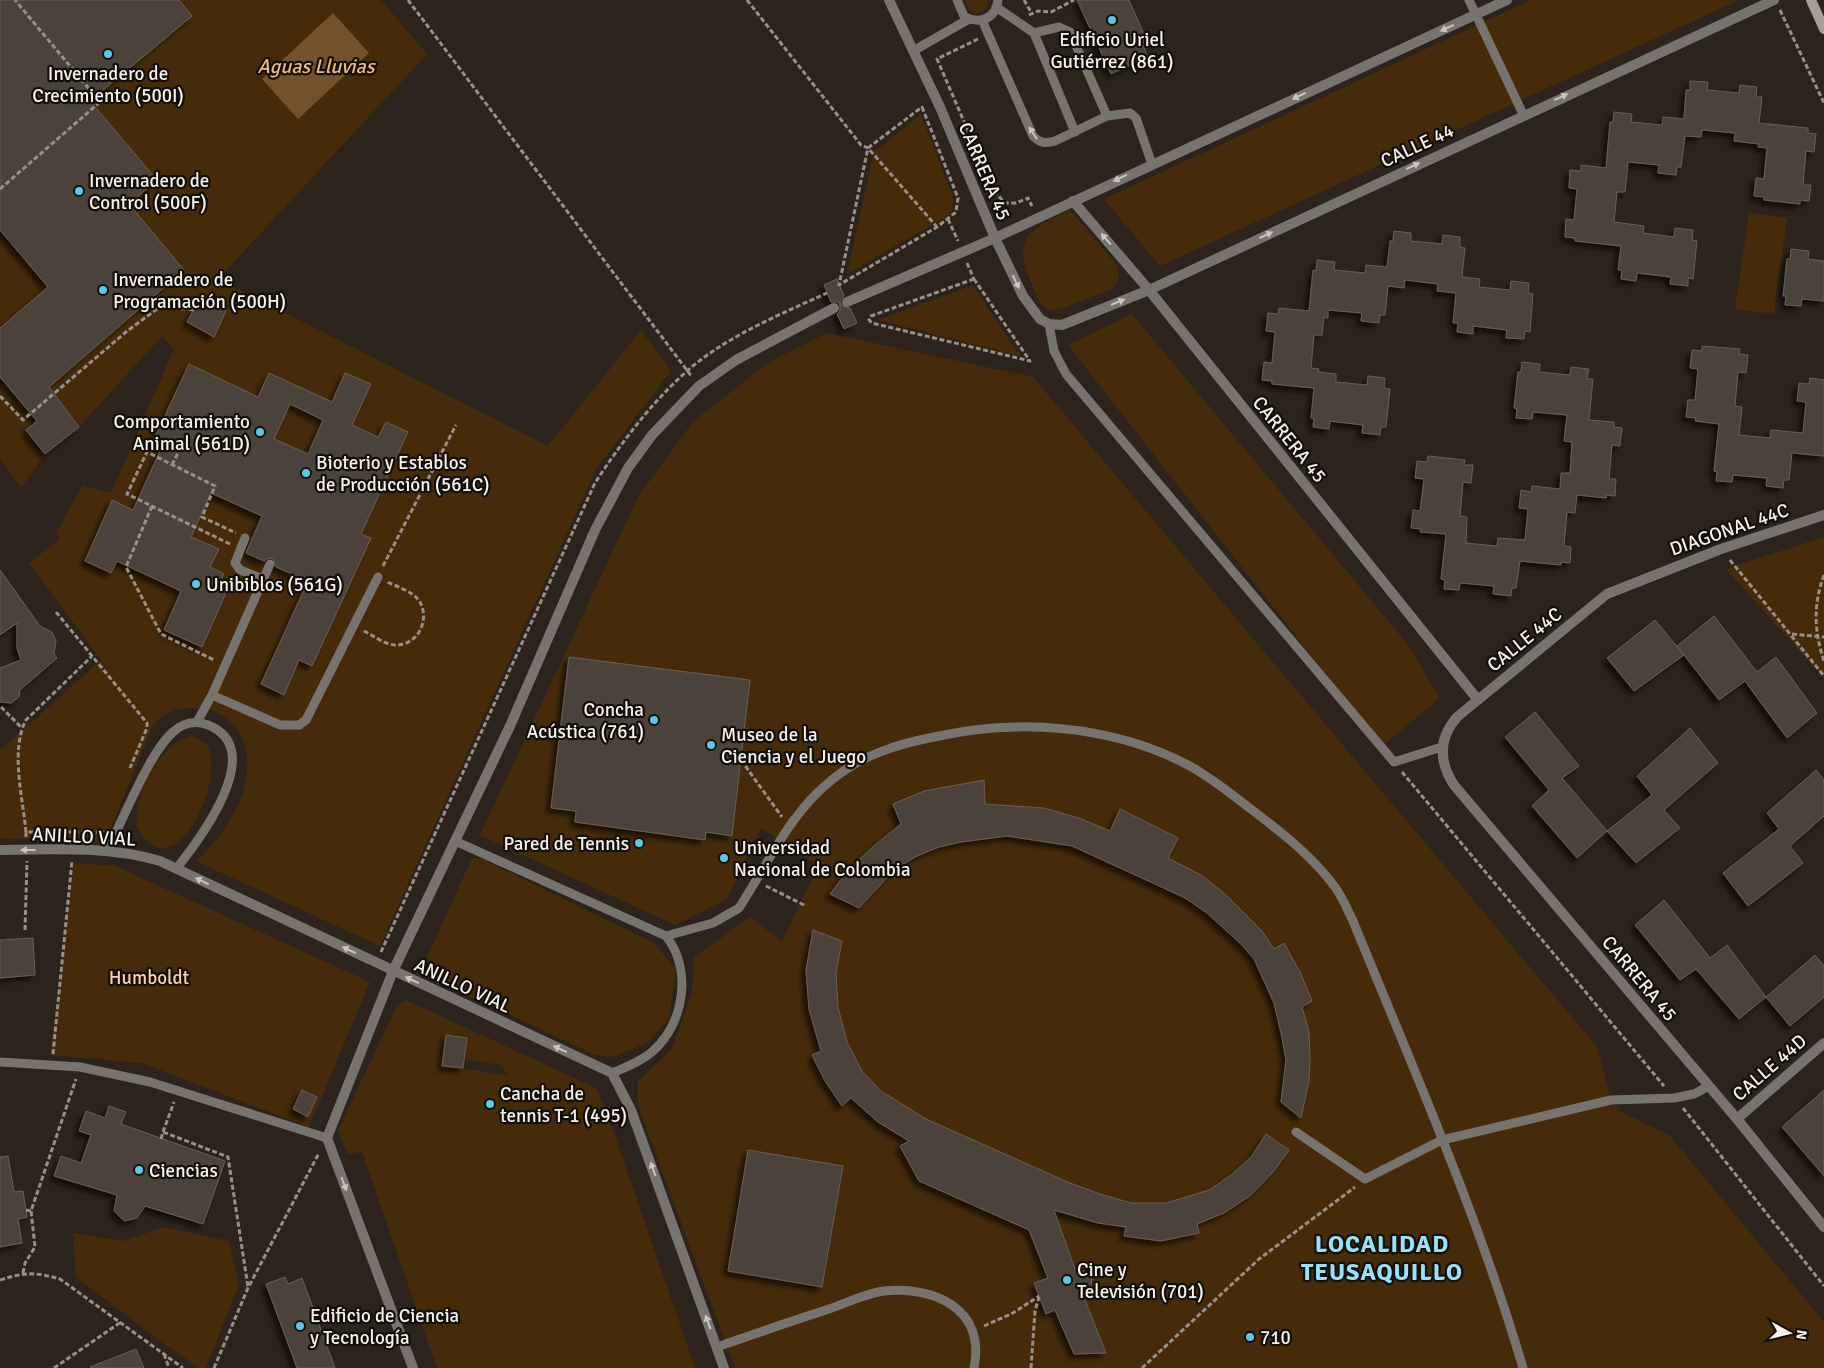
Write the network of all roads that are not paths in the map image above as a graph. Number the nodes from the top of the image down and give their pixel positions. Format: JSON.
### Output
{"nodes":[{"id":1,"x":889,"y":0,"type":"edge"},
{"id":2,"x":956,"y":0,"type":"edge"},
{"id":3,"x":1469,"y":0,"type":"edge"},
{"id":4,"x":1507,"y":0,"type":"edge"},
{"id":5,"x":1811,"y":0,"type":"edge"},
{"id":6,"x":997,"y":4,"type":"edge"},
{"id":7,"x":1777,"y":4,"type":"edge"},
{"id":8,"x":1476,"y":14,"type":"junction"},
{"id":9,"x":969,"y":20,"type":"junction"},
{"id":10,"x":982,"y":20,"type":"junction"},
{"id":11,"x":1824,"y":28,"type":"edge"},
{"id":12,"x":1034,"y":33,"type":"junction"},
{"id":13,"x":913,"y":51,"type":"junction"},
{"id":14,"x":1523,"y":114,"type":"junction"},
{"id":15,"x":1107,"y":116,"type":"junction"},
{"id":16,"x":1075,"y":132,"type":"junction"},
{"id":17,"x":1152,"y":164,"type":"junction"},
{"id":18,"x":1072,"y":201,"type":"junction"},
{"id":19,"x":994,"y":238,"type":"junction"},
{"id":20,"x":1149,"y":290,"type":"junction"},
{"id":21,"x":847,"y":302,"type":"dead end"},
{"id":22,"x":834,"y":308,"type":"dead end"},
{"id":23,"x":1049,"y":324,"type":"junction"},
{"id":24,"x":1824,"y":515,"type":"edge"},
{"id":25,"x":245,"y":538,"type":"road end"},
{"id":26,"x":270,"y":564,"type":"dead end"},
{"id":27,"x":378,"y":577,"type":"road end"},
{"id":28,"x":1646,"y":578,"type":"joint"},
{"id":29,"x":263,"y":579,"type":"junction"},
{"id":30,"x":212,"y":695,"type":"junction"},
{"id":31,"x":1478,"y":700,"type":"junction"},
{"id":32,"x":196,"y":722,"type":"junction"},
{"id":33,"x":1442,"y":747,"type":"junction"},
{"id":34,"x":455,"y":841,"type":"junction"},
{"id":35,"x":0,"y":850,"type":"edge"},
{"id":36,"x":107,"y":851,"type":"junction"},
{"id":37,"x":177,"y":868,"type":"junction"},
{"id":38,"x":666,"y":936,"type":"junction"},
{"id":39,"x":393,"y":971,"type":"junction"},
{"id":40,"x":1824,"y":1043,"type":"edge"},
{"id":41,"x":0,"y":1062,"type":"edge"},
{"id":42,"x":612,"y":1073,"type":"junction"},
{"id":43,"x":1709,"y":1086,"type":"junction"},
{"id":44,"x":1737,"y":1118,"type":"junction"},
{"id":45,"x":1296,"y":1132,"type":"dead end"},
{"id":46,"x":327,"y":1138,"type":"junction"},
{"id":47,"x":1442,"y":1140,"type":"junction"},
{"id":48,"x":1824,"y":1227,"type":"edge"},
{"id":49,"x":717,"y":1347,"type":"junction"},
{"id":50,"x":413,"y":1368,"type":"edge"},
{"id":51,"x":724,"y":1368,"type":"edge"},
{"id":52,"x":974,"y":1368,"type":"edge"},
{"id":53,"x":1523,"y":1368,"type":"edge"}],
"edges":[{"from":1,"to":13,"type":"street","name":"CARRERA 45"},
{"from":2,"to":9,"type":"lane"},
{"from":3,"to":8,"type":"lane"},
{"from":4,"to":8,"type":"street"},
{"from":5,"to":11,"type":"main road"},
{"from":6,"to":10,"type":"lane"},
{"from":6,"to":12,"type":"lane"},
{"from":14,"to":7,"type":"street","name":"CALLE 44","one_way":true},
{"from":8,"to":14,"type":"lane"},
{"from":8,"to":17,"type":"street","one_way":true},
{"from":9,"to":10,"type":"lane"},
{"from":9,"to":13,"type":"lane"},
{"from":16,"to":10,"type":"lane","one_way":true},
{"from":12,"to":15,"type":"lane"},
{"from":12,"to":16,"type":"lane"},
{"from":13,"to":19,"type":"street","name":"CARRERA 45"},
{"from":20,"to":14,"type":"street","name":"CALLE 44","one_way":true},
{"from":15,"to":16,"type":"lane"},
{"from":15,"to":17,"type":"lane"},
{"from":17,"to":18,"type":"street","one_way":true},
{"from":18,"to":19,"type":"street"},
{"from":20,"to":18,"type":"street","name":"CARRERA 45","one_way":true},
{"from":19,"to":21,"type":"street"},
{"from":19,"to":23,"type":"street","name":"CARRERA 45","one_way":true},
{"from":23,"to":20,"type":"street","name":"CALLE 44","one_way":true},
{"from":20,"to":31,"type":"street","name":"CARRERA 45"},
{"from":22,"to":34,"type":"street"},
{"from":23,"to":33,"type":"lane"},
{"from":24,"to":28,"type":"street","name":"DIAGONAL 44C"},
{"from":25,"to":29,"type":"lane"},
{"from":26,"to":29,"type":"lane"},
{"from":27,"to":30,"type":"lane"},
{"from":28,"to":31,"type":"street","name":"CALLE 44C"},
{"from":29,"to":30,"type":"lane"},
{"from":30,"to":32,"type":"lane"},
{"from":31,"to":33,"type":"street","name":"CALLE 44C"},
{"from":32,"to":36,"type":"lane"},
{"from":32,"to":37,"type":"lane"},
{"from":33,"to":43,"type":"street","name":"CARRERA 45"},
{"from":34,"to":38,"type":"lane"},
{"from":34,"to":39,"type":"street"},
{"from":36,"to":35,"type":"street","name":"ANILLO VIAL","one_way":true},
{"from":36,"to":37,"type":"street","name":"ANILLO VIAL"},
{"from":39,"to":37,"type":"street","name":"ANILLO VIAL","one_way":true},
{"from":38,"to":42,"type":"lane"},
{"from":38,"to":47,"type":"lane"},
{"from":42,"to":39,"type":"street","name":"ANILLO VIAL","one_way":true},
{"from":39,"to":46,"type":"street"},
{"from":40,"to":44,"type":"street","name":"CALLE 44D"},
{"from":41,"to":46,"type":"lane"},
{"from":49,"to":42,"type":"street","one_way":true},
{"from":43,"to":44,"type":"street","name":"CARRERA 45"},
{"from":43,"to":47,"type":"lane"},
{"from":44,"to":48,"type":"street","name":"CARRERA 45"},
{"from":45,"to":47,"type":"lane"},
{"from":46,"to":50,"type":"street","one_way":true},
{"from":47,"to":53,"type":"lane"},
{"from":49,"to":51,"type":"street"},
{"from":49,"to":52,"type":"lane"}]}
